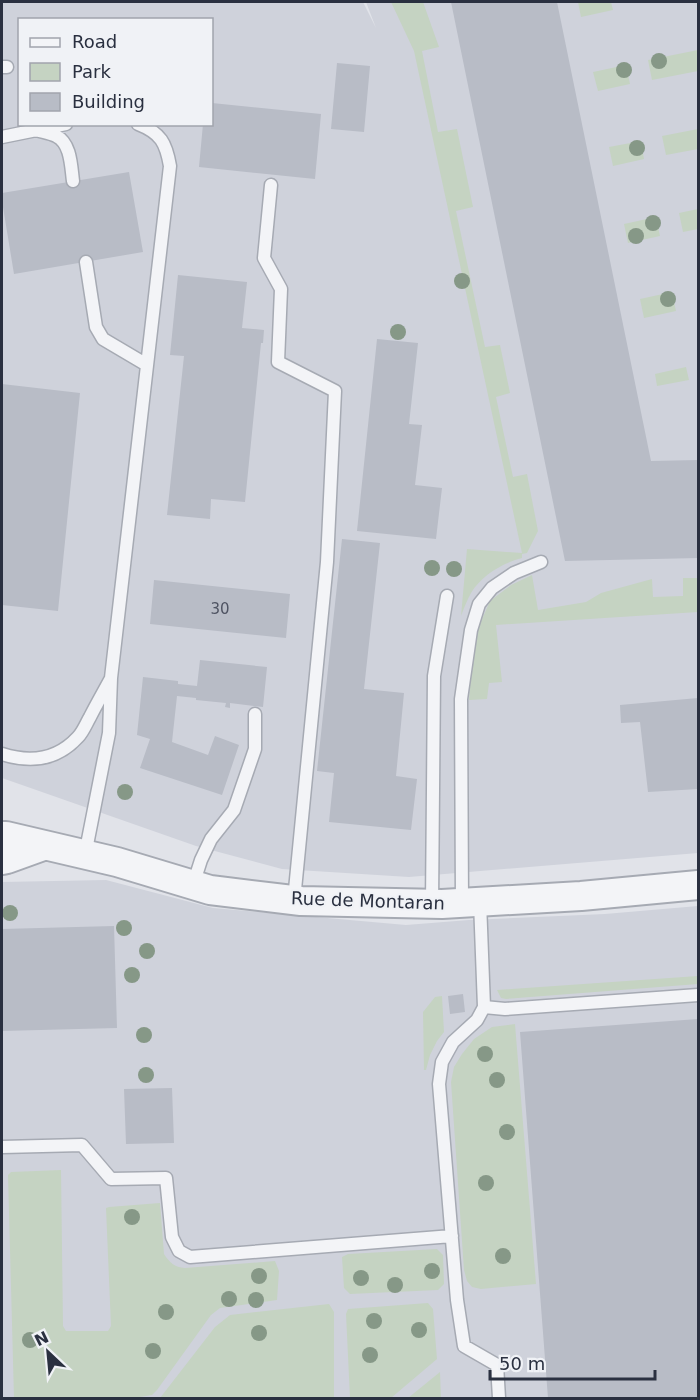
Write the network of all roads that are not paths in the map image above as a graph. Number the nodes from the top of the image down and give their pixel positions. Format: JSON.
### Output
{"nodes":[{"id":1,"x":56,"y":126,"type":"edge"},
{"id":2,"x":142,"y":126,"type":"edge"},
{"id":3,"x":36,"y":130,"type":"junction"},
{"id":4,"x":2,"y":136,"type":"edge"},
{"id":5,"x":74,"y":181,"type":"dead end"},
{"id":6,"x":271,"y":185,"type":"dead end"},
{"id":7,"x":86,"y":262,"type":"dead end"},
{"id":8,"x":147,"y":365,"type":"junction"},
{"id":9,"x":541,"y":562,"type":"dead end"},
{"id":10,"x":447,"y":596,"type":"dead end"},
{"id":11,"x":111,"y":678,"type":"junction"},
{"id":12,"x":255,"y":714,"type":"dead end"},
{"id":13,"x":2,"y":754,"type":"edge"},
{"id":14,"x":2,"y":836,"type":"edge"},
{"id":15,"x":43,"y":846,"type":"junction"},
{"id":16,"x":85,"y":855,"type":"junction"},
{"id":17,"x":2,"y":860,"type":"edge"},
{"id":18,"x":193,"y":885,"type":"junction"},
{"id":19,"x":699,"y":885,"type":"edge"},
{"id":20,"x":294,"y":900,"type":"junction"},
{"id":21,"x":471,"y":902,"type":"junction"},
{"id":22,"x":432,"y":904,"type":"junction"},
{"id":23,"x":699,"y":995,"type":"edge"},
{"id":24,"x":484,"y":1007,"type":"junction"},
{"id":25,"x":2,"y":1147,"type":"edge"},
{"id":26,"x":452,"y":1236,"type":"junction"},
{"id":27,"x":499,"y":1398,"type":"edge"}],
"edges":[{"from":1,"to":3,"type":"lane"},
{"from":2,"to":8,"type":"lane"},
{"from":3,"to":4,"type":"lane"},
{"from":3,"to":5,"type":"lane"},
{"from":6,"to":20,"type":"lane"},
{"from":7,"to":8,"type":"lane"},
{"from":8,"to":11,"type":"lane"},
{"from":9,"to":21,"type":"lane"},
{"from":10,"to":22,"type":"lane"},
{"from":11,"to":13,"type":"lane"},
{"from":11,"to":16,"type":"lane"},
{"from":12,"to":18,"type":"lane"},
{"from":14,"to":15,"type":"street","name":"Rue de Montaran"},
{"from":15,"to":16,"type":"street","name":"Rue de Montaran"},
{"from":15,"to":17,"type":"street"},
{"from":16,"to":18,"type":"street","name":"Rue de Montaran"},
{"from":18,"to":20,"type":"street","name":"Rue de Montaran"},
{"from":19,"to":21,"type":"street","name":"Rue de Montaran"},
{"from":20,"to":22,"type":"street","name":"Rue de Montaran"},
{"from":21,"to":22,"type":"street","name":"Rue de Montaran"},
{"from":21,"to":24,"type":"lane"},
{"from":23,"to":24,"type":"lane"},
{"from":24,"to":26,"type":"lane"},
{"from":25,"to":26,"type":"lane"},
{"from":26,"to":27,"type":"lane"}]}
